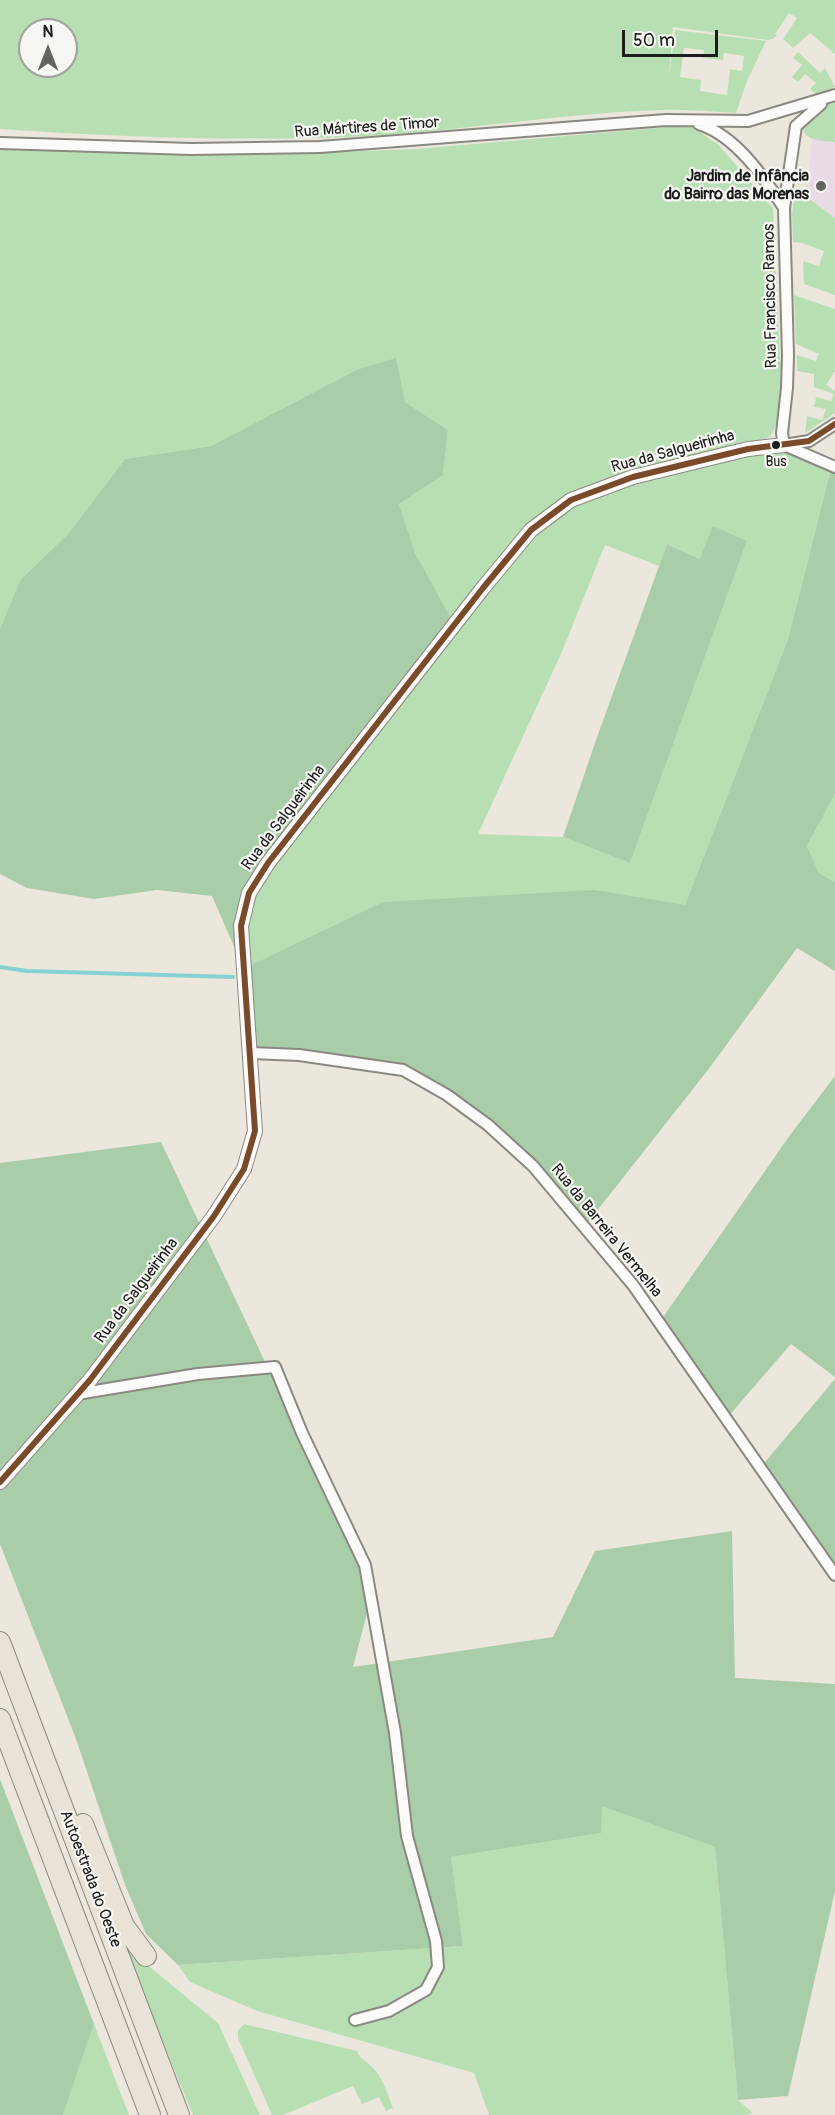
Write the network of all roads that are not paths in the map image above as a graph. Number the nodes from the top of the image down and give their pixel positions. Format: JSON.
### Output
{"nodes":[{"id":1,"x":835,"y":95,"type":"edge"},
{"id":2,"x":687,"y":120,"type":"junction"},
{"id":3,"x":735,"y":122,"type":"joint"},
{"id":4,"x":0,"y":142,"type":"edge"},
{"id":5,"x":784,"y":208,"type":"junction"},
{"id":6,"x":835,"y":424,"type":"edge"},
{"id":7,"x":784,"y":445,"type":"junction"},
{"id":8,"x":835,"y":467,"type":"edge"},
{"id":9,"x":251,"y":1053,"type":"junction"},
{"id":10,"x":77,"y":1394,"type":"junction"},
{"id":11,"x":0,"y":1482,"type":"edge"},
{"id":12,"x":835,"y":1575,"type":"edge"},
{"id":13,"x":0,"y":1642,"type":"edge"},
{"id":14,"x":14,"y":1680,"type":"junction"},
{"id":15,"x":0,"y":1719,"type":"edge"},
{"id":16,"x":147,"y":1956,"type":"dead end"},
{"id":17,"x":355,"y":2020,"type":"dead end"},
{"id":18,"x":150,"y":2115,"type":"edge"},
{"id":19,"x":179,"y":2115,"type":"edge"}],
"edges":[{"from":1,"to":3,"type":"street","name":"Rua Francisco Ramos"},
{"from":1,"to":5,"type":"street","name":"Rua Francisco Ramos"},
{"from":2,"to":3,"type":"street","name":"Rua Mártires de Timor"},
{"from":2,"to":4,"type":"street","name":"Rua Mártires de Timor"},
{"from":2,"to":5,"type":"street"},
{"from":5,"to":7,"type":"street","name":"Rua Francisco Ramos"},
{"from":6,"to":7,"type":"street"},
{"from":7,"to":8,"type":"street"},
{"from":7,"to":9,"type":"street","name":"Rua da Salgueirinha"},
{"from":9,"to":10,"type":"street","name":"Rua da Salgueirinha"},
{"from":9,"to":12,"type":"street","name":"Rua da Barreira Vermelha"},
{"from":10,"to":11,"type":"street","name":"Rua da Salgueirinha"},
{"from":10,"to":17,"type":"street"},
{"from":13,"to":14,"type":"highway","name":"Autoestrada do Oeste"},
{"from":14,"to":16,"type":"highway"},
{"from":14,"to":19,"type":"highway","name":"Autoestrada do Oeste"},
{"from":15,"to":18,"type":"highway","name":"Autoestrada do Oeste"}]}
